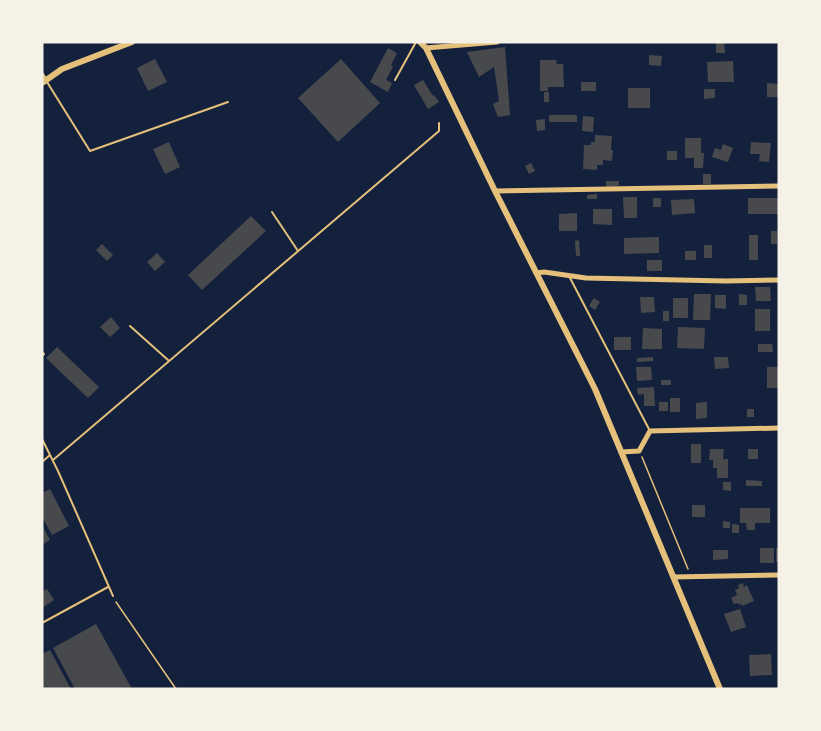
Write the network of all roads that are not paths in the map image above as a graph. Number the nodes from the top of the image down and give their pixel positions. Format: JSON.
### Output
{"nodes":[{"id":1,"x":132,"y":42,"type":"edge"},
{"id":2,"x":418,"y":42,"type":"edge"},
{"id":3,"x":497,"y":42,"type":"edge"},
{"id":4,"x":426,"y":48,"type":"junction"},
{"id":5,"x":43,"y":79,"type":"edge"},
{"id":6,"x":395,"y":80,"type":"dead end"},
{"id":7,"x":228,"y":102,"type":"dead end"},
{"id":8,"x":439,"y":123,"type":"dead end"},
{"id":9,"x":779,"y":186,"type":"edge"},
{"id":10,"x":495,"y":191,"type":"junction"},
{"id":11,"x":272,"y":212,"type":"dead end"},
{"id":12,"x":298,"y":251,"type":"junction"},
{"id":13,"x":536,"y":273,"type":"junction"},
{"id":14,"x":569,"y":276,"type":"junction"},
{"id":15,"x":779,"y":280,"type":"edge"},
{"id":16,"x":130,"y":326,"type":"dead end"},
{"id":17,"x":169,"y":362,"type":"junction"},
{"id":18,"x":779,"y":428,"type":"edge"},
{"id":19,"x":650,"y":430,"type":"junction"},
{"id":20,"x":42,"y":439,"type":"edge"},
{"id":21,"x":45,"y":445,"type":"junction"},
{"id":22,"x":42,"y":448,"type":"edge"},
{"id":23,"x":621,"y":452,"type":"junction"},
{"id":24,"x":50,"y":455,"type":"junction"},
{"id":25,"x":53,"y":460,"type":"junction"},
{"id":26,"x":42,"y":462,"type":"edge"},
{"id":27,"x":779,"y":575,"type":"edge"},
{"id":28,"x":674,"y":577,"type":"junction"},
{"id":29,"x":108,"y":587,"type":"junction"},
{"id":30,"x":113,"y":596,"type":"road end"},
{"id":31,"x":42,"y":623,"type":"edge"},
{"id":32,"x":720,"y":689,"type":"edge"}],
"edges":[{"from":1,"to":5,"type":"street"},
{"from":2,"to":4,"type":"street"},
{"from":2,"to":6,"type":"lane"},
{"from":3,"to":4,"type":"street"},
{"from":4,"to":10,"type":"street"},
{"from":5,"to":7,"type":"lane"},
{"from":8,"to":12,"type":"lane"},
{"from":9,"to":10,"type":"street"},
{"from":10,"to":13,"type":"street"},
{"from":11,"to":12,"type":"lane"},
{"from":12,"to":17,"type":"lane"},
{"from":13,"to":14,"type":"street"},
{"from":13,"to":23,"type":"street"},
{"from":14,"to":15,"type":"street"},
{"from":14,"to":19,"type":"lane"},
{"from":16,"to":17,"type":"lane"},
{"from":17,"to":25,"type":"lane"},
{"from":18,"to":19,"type":"street"},
{"from":19,"to":23,"type":"street"},
{"from":20,"to":21,"type":"lane"},
{"from":21,"to":22,"type":"lane"},
{"from":21,"to":24,"type":"lane"},
{"from":23,"to":28,"type":"street"},
{"from":24,"to":25,"type":"lane"},
{"from":24,"to":26,"type":"lane"},
{"from":25,"to":29,"type":"lane"},
{"from":27,"to":28,"type":"street"},
{"from":28,"to":32,"type":"street"},
{"from":29,"to":30,"type":"lane"},
{"from":29,"to":31,"type":"lane"}]}
